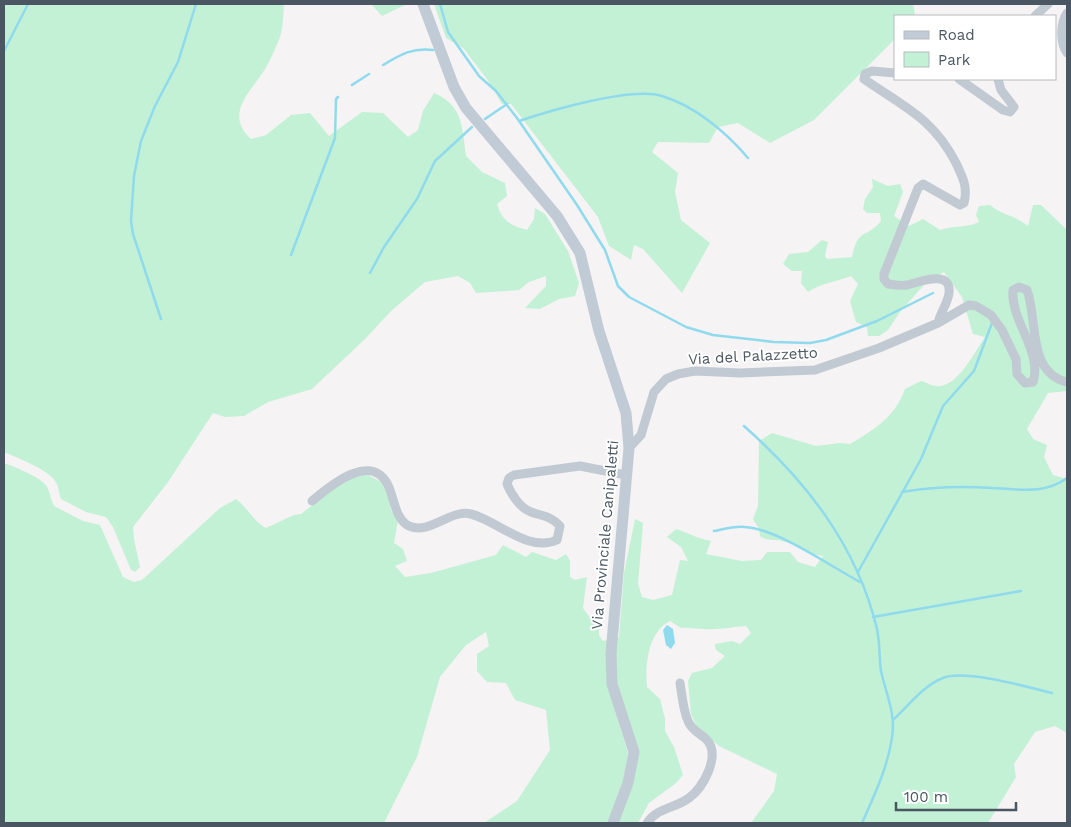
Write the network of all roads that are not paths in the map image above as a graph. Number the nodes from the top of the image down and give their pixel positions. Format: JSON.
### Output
{"nodes":[{"id":1,"x":423,"y":4,"type":"edge"},
{"id":2,"x":1048,"y":4,"type":"edge"},
{"id":3,"x":1067,"y":13,"type":"edge"},
{"id":4,"x":1036,"y":15,"type":"edge"},
{"id":5,"x":1067,"y":53,"type":"edge"},
{"id":6,"x":894,"y":74,"type":"edge"},
{"id":7,"x":959,"y":80,"type":"edge"},
{"id":8,"x":998,"y":80,"type":"edge"},
{"id":9,"x":938,"y":323,"type":"junction"},
{"id":10,"x":1067,"y":382,"type":"edge"},
{"id":11,"x":629,"y":448,"type":"junction"},
{"id":12,"x":626,"y":475,"type":"junction"},
{"id":13,"x":312,"y":501,"type":"dead end"},
{"id":14,"x":680,"y":683,"type":"dead end"},
{"id":15,"x":615,"y":821,"type":"edge"},
{"id":16,"x":646,"y":823,"type":"edge"}],
"edges":[{"from":1,"to":11,"type":"main road","name":"Via Provinciale Canipaletti"},
{"from":2,"to":4,"type":"street"},
{"from":3,"to":5,"type":"street"},
{"from":6,"to":9,"type":"street"},
{"from":7,"to":8,"type":"street"},
{"from":9,"to":10,"type":"street","name":"Via del Palazzetto"},
{"from":9,"to":11,"type":"street","name":"Via del Palazzetto"},
{"from":11,"to":12,"type":"main road","name":"Via Provinciale Canipaletti"},
{"from":12,"to":13,"type":"street"},
{"from":12,"to":15,"type":"main road","name":"Via Provinciale Canipaletti"},
{"from":14,"to":16,"type":"street"}]}
